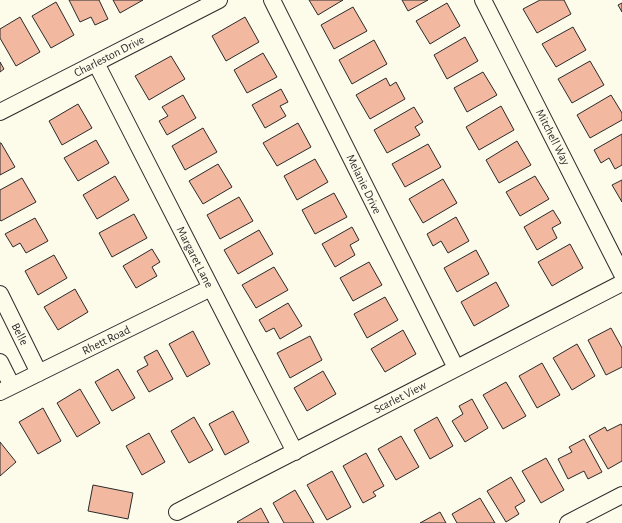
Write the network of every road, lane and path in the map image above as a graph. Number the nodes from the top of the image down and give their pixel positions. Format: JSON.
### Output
{"nodes":[{"id":1,"x":219,"y":0,"type":"edge"},
{"id":2,"x":272,"y":0,"type":"edge"},
{"id":3,"x":484,"y":0,"type":"edge"},
{"id":4,"x":96,"y":63,"type":"junction"},
{"id":5,"x":0,"y":112,"type":"edge"},
{"id":6,"x":622,"y":274,"type":"edge"},
{"id":7,"x":622,"y":282,"type":"edge"},
{"id":8,"x":211,"y":288,"type":"junction"},
{"id":9,"x":0,"y":294,"type":"edge"},
{"id":10,"x":0,"y":362,"type":"edge"},
{"id":11,"x":456,"y":368,"type":"junction"},
{"id":12,"x":39,"y":373,"type":"junction"},
{"id":13,"x":6,"y":389,"type":"edge"},
{"id":14,"x":295,"y":452,"type":"junction"},
{"id":15,"x":622,"y":495,"type":"edge"},
{"id":16,"x":177,"y":512,"type":"dead end"},
{"id":17,"x":568,"y":523,"type":"edge"}],
"edges":[{"from":1,"to":4,"type":"street","name":"Charleston Drive"},
{"from":2,"to":11,"type":"street","name":"Melanie Drive"},
{"from":3,"to":6,"type":"street","name":"Mitchell Way"},
{"from":4,"to":5,"type":"street","name":"Charleston Drive"},
{"from":4,"to":8,"type":"street","name":"Margaret Lane"},
{"from":7,"to":11,"type":"street","name":"Scarlet View"},
{"from":8,"to":12,"type":"street","name":"Rhett Road"},
{"from":8,"to":14,"type":"street","name":"Margaret Lane"},
{"from":9,"to":12,"type":"street","name":"Belle"},
{"from":10,"to":13,"type":"street"},
{"from":11,"to":14,"type":"street","name":"Scarlet View"},
{"from":12,"to":13,"type":"street","name":"Rhett Road"},
{"from":14,"to":16,"type":"street","name":"Scarlet View"},
{"from":15,"to":17,"type":"street"}]}
